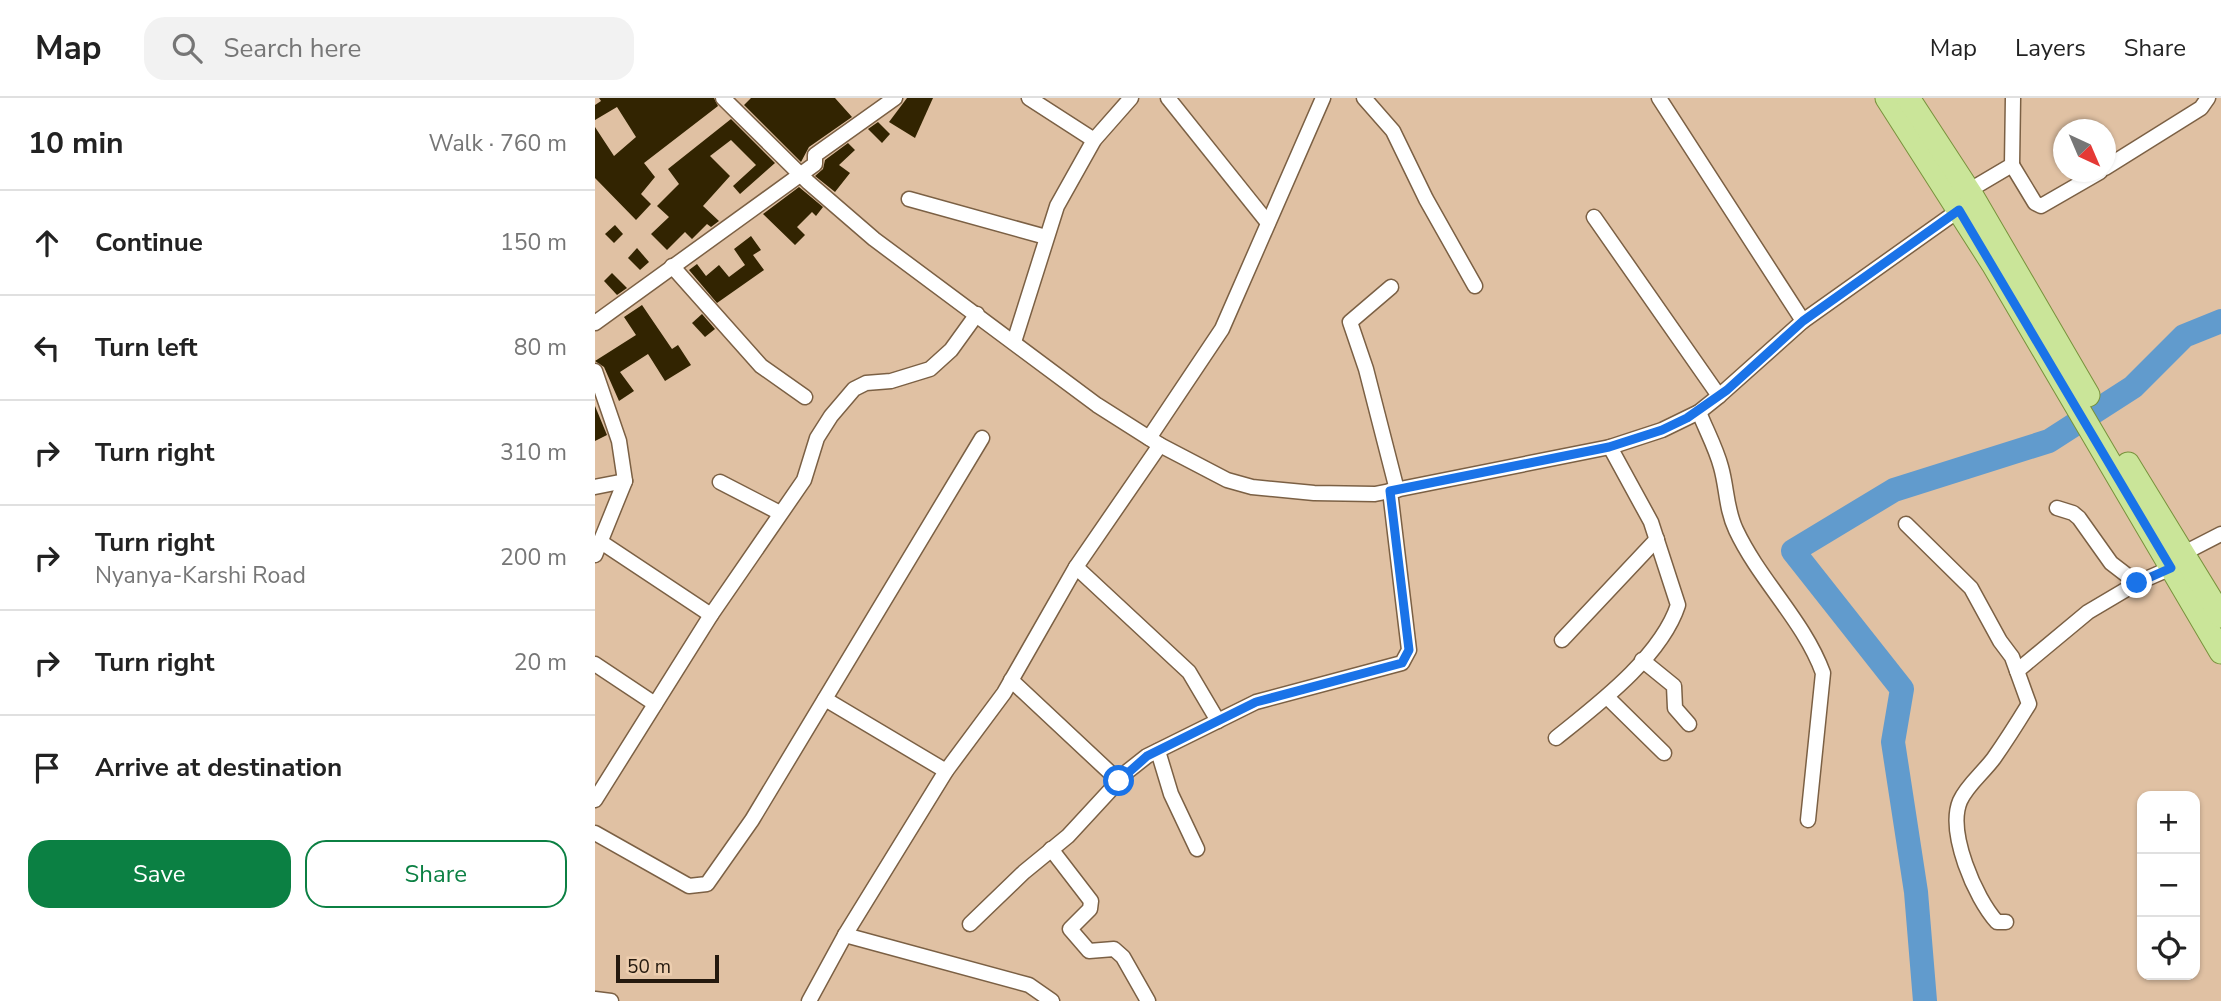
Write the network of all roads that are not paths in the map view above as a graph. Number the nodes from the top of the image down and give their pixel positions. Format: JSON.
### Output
{"nodes":[{"id":1,"x":723,"y":98,"type":"edge"},
{"id":2,"x":895,"y":98,"type":"edge"},
{"id":3,"x":1029,"y":98,"type":"edge"},
{"id":4,"x":1131,"y":98,"type":"edge"},
{"id":5,"x":1168,"y":98,"type":"edge"},
{"id":6,"x":1323,"y":98,"type":"edge"},
{"id":7,"x":1364,"y":98,"type":"edge"},
{"id":8,"x":1660,"y":98,"type":"edge"},
{"id":9,"x":1887,"y":98,"type":"edge"},
{"id":10,"x":1908,"y":98,"type":"edge"},
{"id":11,"x":2013,"y":98,"type":"edge"},
{"id":12,"x":2208,"y":98,"type":"edge"},
{"id":13,"x":1094,"y":140,"type":"junction"},
{"id":14,"x":2116,"y":161,"type":"edge"},
{"id":15,"x":2012,"y":165,"type":"junction"},
{"id":16,"x":802,"y":174,"type":"junction"},
{"id":17,"x":2084,"y":182,"type":"edge"},
{"id":18,"x":909,"y":199,"type":"dead end"},
{"id":19,"x":1964,"y":201,"type":"junction"},
{"id":20,"x":1594,"y":217,"type":"dead end"},
{"id":21,"x":1268,"y":223,"type":"junction"},
{"id":22,"x":1046,"y":237,"type":"junction"},
{"id":23,"x":672,"y":266,"type":"junction"},
{"id":24,"x":1475,"y":286,"type":"dead end"},
{"id":25,"x":1391,"y":287,"type":"dead end"},
{"id":26,"x":977,"y":314,"type":"junction"},
{"id":27,"x":1803,"y":321,"type":"junction"},
{"id":28,"x":595,"y":323,"type":"edge"},
{"id":29,"x":1014,"y":342,"type":"junction"},
{"id":30,"x":595,"y":371,"type":"edge"},
{"id":31,"x":1719,"y":396,"type":"junction"},
{"id":32,"x":804,"y":397,"type":"dead end"},
{"id":33,"x":1699,"y":412,"type":"junction"},
{"id":34,"x":982,"y":438,"type":"dead end"},
{"id":35,"x":1154,"y":442,"type":"junction"},
{"id":36,"x":1609,"y":447,"type":"junction"},
{"id":37,"x":625,"y":481,"type":"junction"},
{"id":38,"x":720,"y":482,"type":"dead end"},
{"id":39,"x":595,"y":487,"type":"edge"},
{"id":40,"x":1393,"y":491,"type":"junction"},
{"id":41,"x":2057,"y":508,"type":"dead end"},
{"id":42,"x":780,"y":513,"type":"junction"},
{"id":43,"x":1906,"y":524,"type":"dead end"},
{"id":44,"x":2221,"y":534,"type":"edge"},
{"id":45,"x":1657,"y":539,"type":"junction"},
{"id":46,"x":598,"y":549,"type":"edge"},
{"id":47,"x":2178,"y":561,"type":"junction"},
{"id":48,"x":1076,"y":567,"type":"junction"},
{"id":49,"x":2137,"y":583,"type":"junction"},
{"id":50,"x":711,"y":614,"type":"junction"},
{"id":51,"x":2221,"y":616,"type":"edge"},
{"id":52,"x":1562,"y":640,"type":"dead end"},
{"id":53,"x":2221,"y":652,"type":"edge"},
{"id":54,"x":1642,"y":660,"type":"junction"},
{"id":55,"x":595,"y":664,"type":"edge"},
{"id":56,"x":2017,"y":671,"type":"junction"},
{"id":57,"x":1011,"y":680,"type":"junction"},
{"id":58,"x":1607,"y":697,"type":"junction"},
{"id":59,"x":825,"y":699,"type":"junction"},
{"id":60,"x":655,"y":704,"type":"junction"},
{"id":61,"x":1218,"y":721,"type":"junction"},
{"id":62,"x":1689,"y":724,"type":"dead end"},
{"id":63,"x":1556,"y":738,"type":"dead end"},
{"id":64,"x":1158,"y":751,"type":"junction"},
{"id":65,"x":1664,"y":753,"type":"dead end"},
{"id":66,"x":946,"y":771,"type":"junction"},
{"id":67,"x":1119,"y":781,"type":"junction"},
{"id":68,"x":595,"y":800,"type":"edge"},
{"id":69,"x":1808,"y":820,"type":"dead end"},
{"id":70,"x":595,"y":833,"type":"edge"},
{"id":71,"x":1051,"y":849,"type":"junction"},
{"id":72,"x":1197,"y":849,"type":"dead end"},
{"id":73,"x":2006,"y":922,"type":"dead end"},
{"id":74,"x":970,"y":924,"type":"dead end"},
{"id":75,"x":845,"y":935,"type":"junction"},
{"id":76,"x":595,"y":999,"type":"edge"},
{"id":77,"x":611,"y":1001,"type":"edge"},
{"id":78,"x":809,"y":1001,"type":"edge"},
{"id":79,"x":1052,"y":1001,"type":"edge"},
{"id":80,"x":1148,"y":1001,"type":"edge"}],
"edges":[{"from":1,"to":16,"type":"street"},
{"from":2,"to":16,"type":"street"},
{"from":3,"to":13,"type":"street"},
{"from":4,"to":13,"type":"street"},
{"from":5,"to":21,"type":"street"},
{"from":6,"to":21,"type":"street"},
{"from":7,"to":24,"type":"street"},
{"from":8,"to":27,"type":"street"},
{"from":9,"to":19,"type":"main road"},
{"from":10,"to":19,"type":"main road"},
{"from":11,"to":15,"type":"street"},
{"from":12,"to":14,"type":"street"},
{"from":13,"to":22,"type":"street"},
{"from":15,"to":17,"type":"street"},
{"from":15,"to":19,"type":"street"},
{"from":16,"to":23,"type":"street"},
{"from":16,"to":26,"type":"street"},
{"from":18,"to":22,"type":"street"},
{"from":19,"to":27,"type":"street"},
{"from":19,"to":47,"type":"main road"},
{"from":19,"to":47,"type":"main road"},
{"from":20,"to":31,"type":"street"},
{"from":21,"to":35,"type":"street"},
{"from":22,"to":29,"type":"street"},
{"from":23,"to":28,"type":"street"},
{"from":23,"to":32,"type":"street"},
{"from":25,"to":40,"type":"street"},
{"from":26,"to":29,"type":"street"},
{"from":26,"to":42,"type":"street"},
{"from":27,"to":31,"type":"street"},
{"from":29,"to":35,"type":"street"},
{"from":30,"to":37,"type":"street"},
{"from":31,"to":33,"type":"street"},
{"from":33,"to":36,"type":"street"},
{"from":33,"to":69,"type":"street"},
{"from":34,"to":59,"type":"street"},
{"from":35,"to":40,"type":"street"},
{"from":35,"to":48,"type":"street"},
{"from":36,"to":40,"type":"street"},
{"from":36,"to":45,"type":"street"},
{"from":37,"to":39,"type":"street"},
{"from":37,"to":46,"type":"street"},
{"from":38,"to":42,"type":"street"},
{"from":40,"to":61,"type":"street"},
{"from":41,"to":49,"type":"street"},
{"from":42,"to":50,"type":"street"},
{"from":43,"to":56,"type":"street"},
{"from":44,"to":47,"type":"street"},
{"from":45,"to":52,"type":"street"},
{"from":45,"to":54,"type":"street"},
{"from":46,"to":50,"type":"street"},
{"from":47,"to":49,"type":"street"},
{"from":47,"to":51,"type":"main road"},
{"from":47,"to":53,"type":"main road"},
{"from":48,"to":57,"type":"street"},
{"from":48,"to":61,"type":"street"},
{"from":49,"to":56,"type":"street"},
{"from":50,"to":60,"type":"street"},
{"from":54,"to":58,"type":"street"},
{"from":54,"to":62,"type":"street"},
{"from":55,"to":60,"type":"street"},
{"from":56,"to":73,"type":"street"},
{"from":57,"to":66,"type":"street"},
{"from":57,"to":67,"type":"street"},
{"from":58,"to":63,"type":"street"},
{"from":58,"to":65,"type":"street"},
{"from":59,"to":66,"type":"street"},
{"from":59,"to":70,"type":"street"},
{"from":60,"to":68,"type":"street"},
{"from":61,"to":64,"type":"street"},
{"from":64,"to":67,"type":"street"},
{"from":64,"to":72,"type":"street"},
{"from":66,"to":75,"type":"street"},
{"from":67,"to":71,"type":"street"},
{"from":71,"to":74,"type":"street"},
{"from":71,"to":80,"type":"street"},
{"from":75,"to":78,"type":"street"},
{"from":75,"to":79,"type":"street"},
{"from":76,"to":77,"type":"street"}]}
